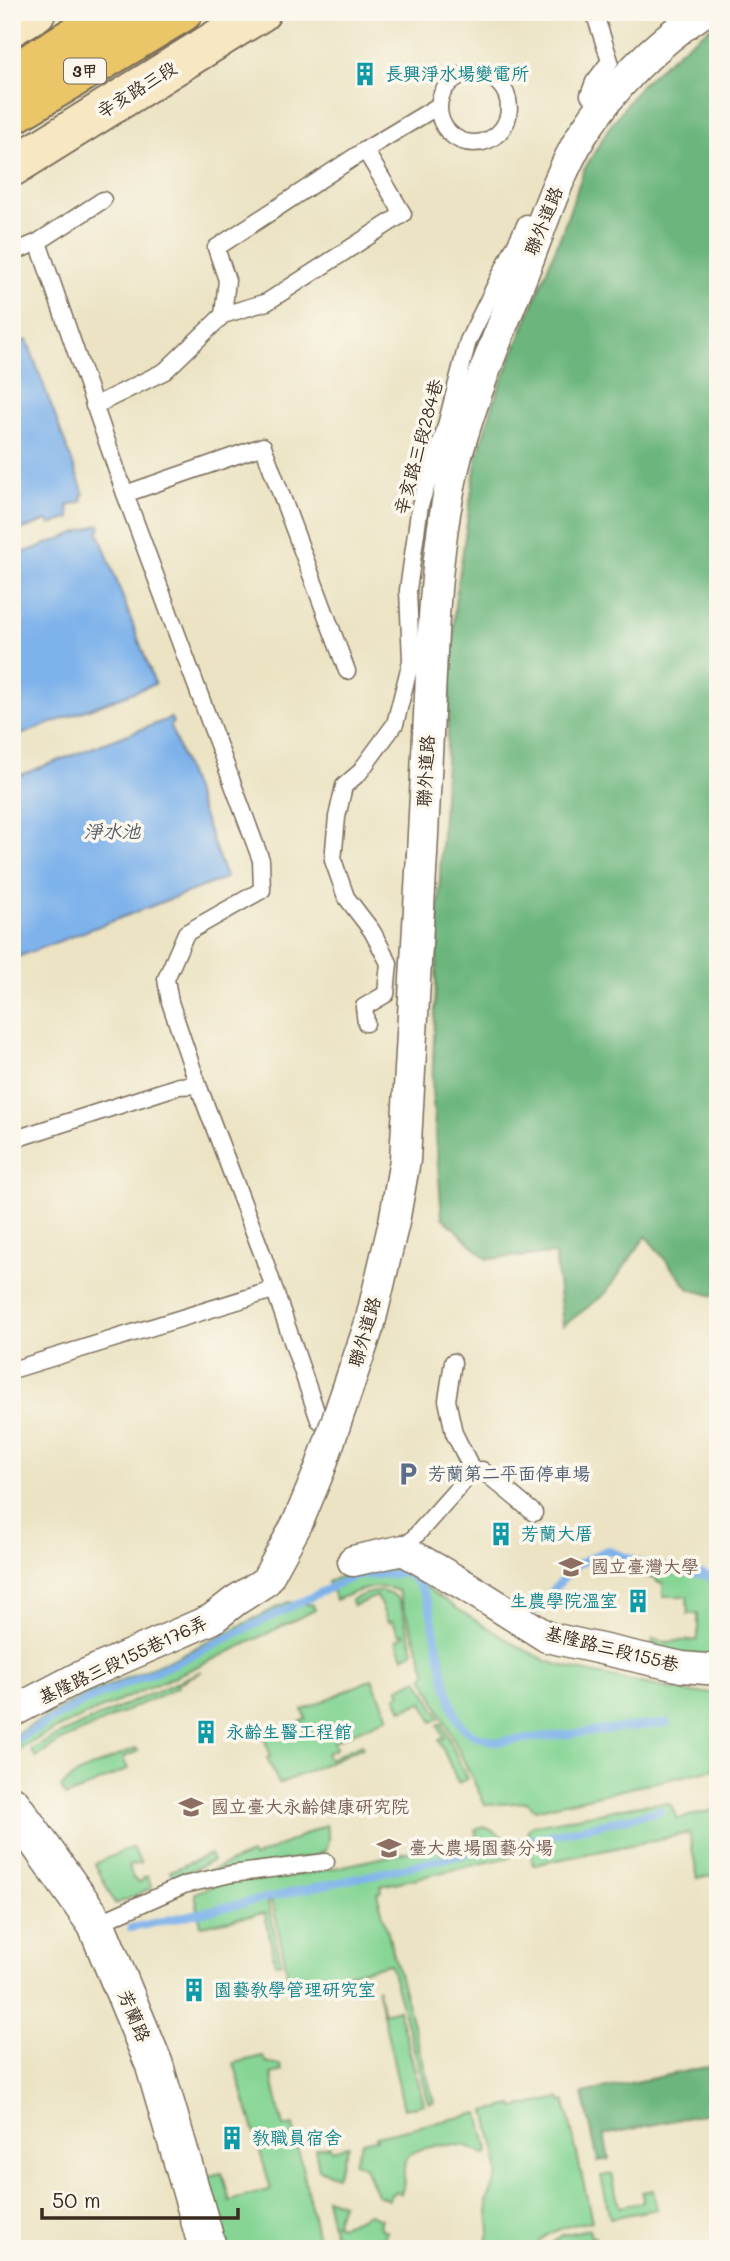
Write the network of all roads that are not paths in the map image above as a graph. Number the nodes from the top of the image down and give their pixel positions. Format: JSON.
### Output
{"nodes":[{"id":1,"x":36,"y":12,"type":"edge"},
{"id":2,"x":114,"y":12,"type":"edge"},
{"id":3,"x":261,"y":12,"type":"edge"},
{"id":4,"x":594,"y":12,"type":"edge"},
{"id":5,"x":704,"y":12,"type":"edge"},
{"id":6,"x":170,"y":20,"type":"edge"},
{"id":7,"x":12,"y":26,"type":"edge"},
{"id":8,"x":12,"y":74,"type":"edge"},
{"id":9,"x":589,"y":95,"type":"dead end"},
{"id":10,"x":438,"y":106,"type":"junction"},
{"id":11,"x":12,"y":115,"type":"edge"},
{"id":12,"x":365,"y":150,"type":"junction"},
{"id":13,"x":12,"y":167,"type":"edge"},
{"id":14,"x":103,"y":200,"type":"dead end"},
{"id":15,"x":526,"y":223,"type":"dead end"},
{"id":16,"x":38,"y":242,"type":"junction"},
{"id":17,"x":12,"y":253,"type":"edge"},
{"id":18,"x":223,"y":315,"type":"junction"},
{"id":19,"x":94,"y":406,"type":"junction"},
{"id":20,"x":125,"y":494,"type":"junction"},
{"id":21,"x":347,"y":671,"type":"dead end"},
{"id":22,"x":423,"y":865,"type":"junction"},
{"id":23,"x":423,"y":926,"type":"junction"},
{"id":24,"x":389,"y":963,"type":"junction"},
{"id":25,"x":420,"y":979,"type":"dead end"},
{"id":26,"x":366,"y":1023,"type":"dead end"},
{"id":27,"x":198,"y":1085,"type":"junction"},
{"id":28,"x":12,"y":1140,"type":"edge"},
{"id":29,"x":273,"y":1290,"type":"junction"},
{"id":30,"x":453,"y":1362,"type":"dead end"},
{"id":31,"x":12,"y":1370,"type":"edge"},
{"id":32,"x":319,"y":1420,"type":"dead end"},
{"id":33,"x":473,"y":1471,"type":"junction"},
{"id":34,"x":534,"y":1513,"type":"dead end"},
{"id":35,"x":403,"y":1550,"type":"junction"},
{"id":36,"x":353,"y":1562,"type":"dead end"},
{"id":37,"x":266,"y":1581,"type":"joint"},
{"id":38,"x":718,"y":1670,"type":"edge"},
{"id":39,"x":12,"y":1712,"type":"edge"},
{"id":40,"x":12,"y":1805,"type":"edge"},
{"id":41,"x":326,"y":1862,"type":"dead end"},
{"id":42,"x":96,"y":1924,"type":"junction"},
{"id":43,"x":208,"y":2249,"type":"edge"}],
"edges":[{"from":1,"to":7,"type":"main road"},
{"from":2,"to":8,"type":"highway","number":"3甲"},
{"from":3,"to":13,"type":"main road","name":"辛亥路三段"},
{"from":4,"to":9,"type":"lane"},
{"from":5,"to":22,"type":"street","name":"聯外道路"},
{"from":6,"to":11,"type":"highway","number":"3甲"},
{"from":10,"to":10,"type":"lane"},
{"from":10,"to":12,"type":"lane"},
{"from":12,"to":18,"type":"lane"},
{"from":12,"to":18,"type":"lane"},
{"from":14,"to":16,"type":"lane"},
{"from":15,"to":24,"type":"lane","name":"辛亥路三段284巷"},
{"from":16,"to":17,"type":"lane"},
{"from":16,"to":19,"type":"lane"},
{"from":18,"to":19,"type":"lane"},
{"from":19,"to":20,"type":"lane"},
{"from":20,"to":21,"type":"lane"},
{"from":20,"to":27,"type":"lane"},
{"from":22,"to":23,"type":"lane"},
{"from":22,"to":37,"type":"street","name":"聯外道路","bridge":true},
{"from":23,"to":24,"type":"lane"},
{"from":23,"to":25,"type":"lane"},
{"from":24,"to":26,"type":"lane"},
{"from":27,"to":28,"type":"lane"},
{"from":27,"to":29,"type":"lane"},
{"from":29,"to":31,"type":"lane"},
{"from":29,"to":32,"type":"lane"},
{"from":30,"to":33,"type":"lane"},
{"from":33,"to":34,"type":"lane"},
{"from":33,"to":35,"type":"lane"},
{"from":35,"to":36,"type":"street"},
{"from":35,"to":38,"type":"street","name":"基隆路三段155巷"},
{"from":37,"to":39,"type":"street","name":"基隆路三段155巷176弄"},
{"from":40,"to":42,"type":"street","name":"芳蘭路"},
{"from":41,"to":42,"type":"lane"},
{"from":42,"to":43,"type":"street","name":"芳蘭路"}]}
